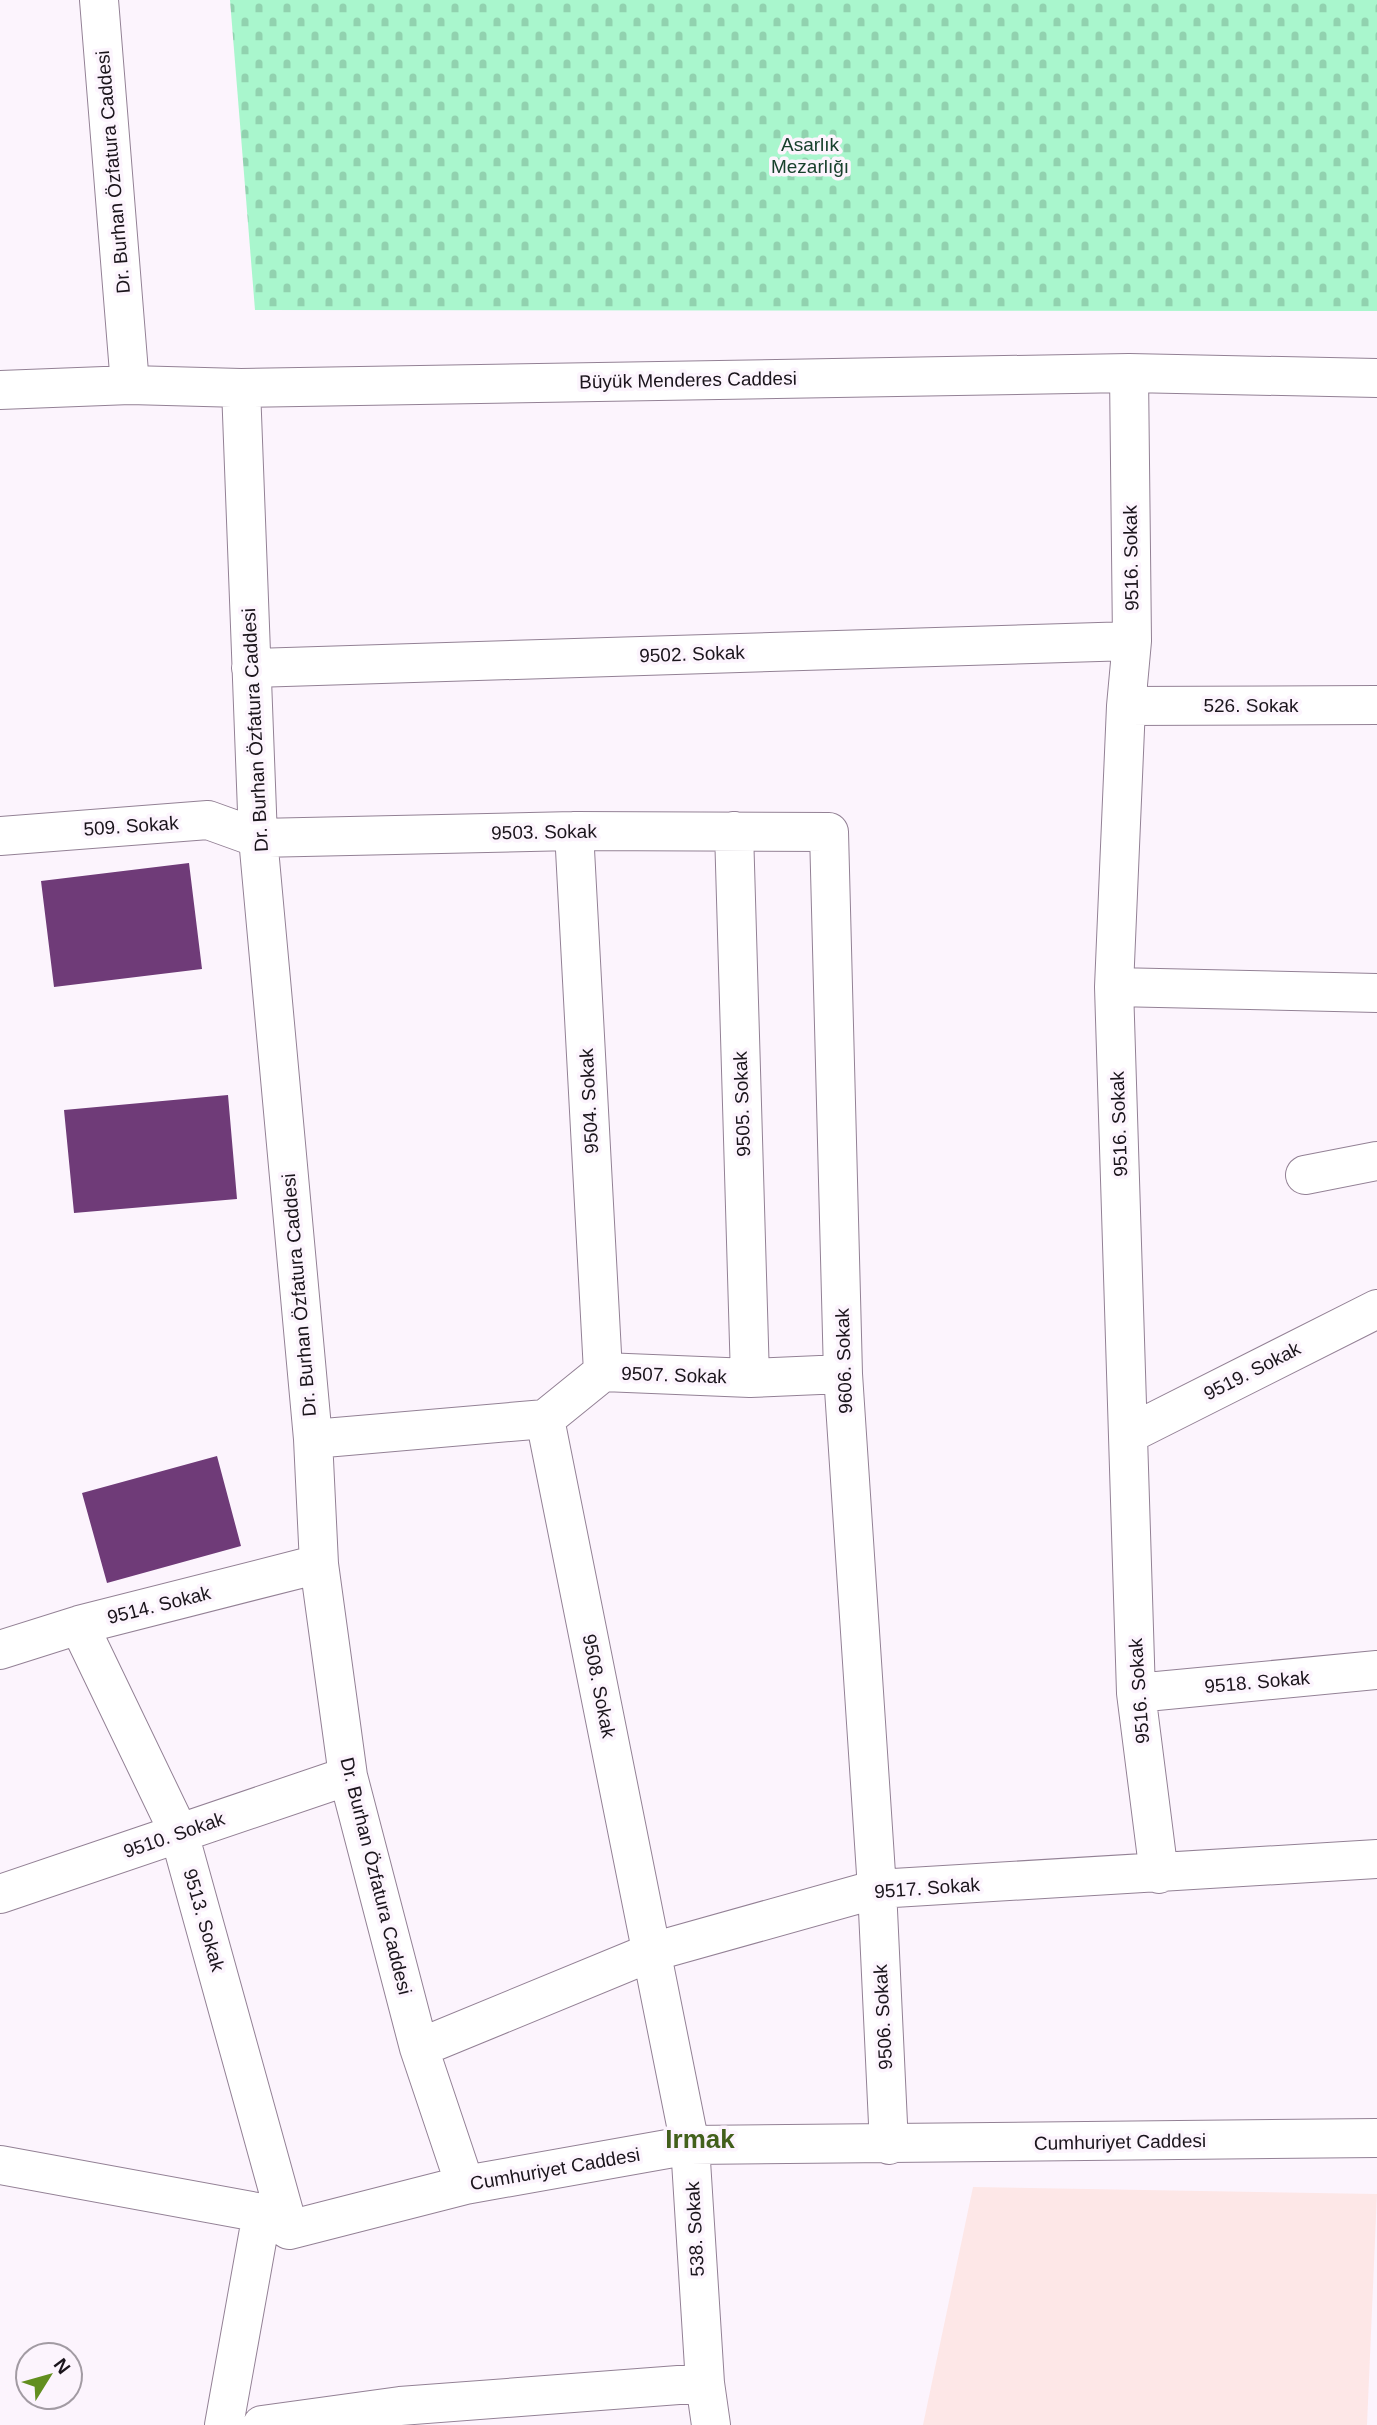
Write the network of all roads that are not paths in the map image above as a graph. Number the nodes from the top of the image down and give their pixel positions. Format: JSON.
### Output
{"nodes":[{"id":1,"x":99,"y":0,"type":"edge"},
{"id":2,"x":1129,"y":373,"type":"junction"},
{"id":3,"x":1377,"y":378,"type":"edge"},
{"id":4,"x":130,"y":385,"type":"junction"},
{"id":5,"x":241,"y":388,"type":"junction"},
{"id":6,"x":0,"y":390,"type":"edge"},
{"id":7,"x":1132,"y":641,"type":"junction"},
{"id":8,"x":251,"y":667,"type":"junction"},
{"id":9,"x":1377,"y":705,"type":"edge"},
{"id":10,"x":1126,"y":706,"type":"junction"},
{"id":11,"x":574,"y":831,"type":"junction"},
{"id":12,"x":734,"y":831,"type":"junction"},
{"id":13,"x":829,"y":832,"type":"joint"},
{"id":14,"x":0,"y":836,"type":"edge"},
{"id":15,"x":258,"y":838,"type":"junction"},
{"id":16,"x":1114,"y":987,"type":"junction"},
{"id":17,"x":1377,"y":993,"type":"edge"},
{"id":18,"x":1377,"y":1161,"type":"edge"},
{"id":19,"x":1305,"y":1175,"type":"dead end"},
{"id":20,"x":1377,"y":1310,"type":"edge"},
{"id":21,"x":603,"y":1372,"type":"junction"},
{"id":22,"x":843,"y":1374,"type":"junction"},
{"id":23,"x":750,"y":1378,"type":"junction"},
{"id":24,"x":545,"y":1419,"type":"junction"},
{"id":25,"x":1129,"y":1434,"type":"junction"},
{"id":26,"x":313,"y":1439,"type":"junction"},
{"id":27,"x":319,"y":1564,"type":"junction"},
{"id":28,"x":79,"y":1625,"type":"junction"},
{"id":29,"x":0,"y":1650,"type":"edge"},
{"id":30,"x":1377,"y":1670,"type":"edge"},
{"id":31,"x":1136,"y":1693,"type":"junction"},
{"id":32,"x":348,"y":1776,"type":"junction"},
{"id":33,"x":179,"y":1833,"type":"junction"},
{"id":34,"x":1377,"y":1859,"type":"edge"},
{"id":35,"x":1159,"y":1874,"type":"junction"},
{"id":36,"x":877,"y":1889,"type":"junction"},
{"id":37,"x":0,"y":1894,"type":"edge"},
{"id":38,"x":652,"y":1952,"type":"junction"},
{"id":39,"x":419,"y":2048,"type":"junction"},
{"id":40,"x":1377,"y":2138,"type":"edge"},
{"id":41,"x":690,"y":2145,"type":"junction"},
{"id":42,"x":889,"y":2145,"type":"junction"},
{"id":43,"x":0,"y":2165,"type":"edge"},
{"id":44,"x":465,"y":2185,"type":"junction"},
{"id":45,"x":275,"y":2222,"type":"junction"},
{"id":46,"x":705,"y":2383,"type":"junction"},
{"id":47,"x":401,"y":2416,"type":"edge"},
{"id":48,"x":224,"y":2425,"type":"edge"},
{"id":49,"x":262,"y":2425,"type":"edge"},
{"id":50,"x":711,"y":2425,"type":"edge"}],
"edges":[{"from":1,"to":4,"type":"street","name":"Dr. Burhan Özfatura Caddesi"},
{"from":2,"to":3,"type":"street","name":"Büyük Menderes Caddesi"},
{"from":2,"to":5,"type":"street","name":"Büyük Menderes Caddesi"},
{"from":2,"to":7,"type":"street","name":"9516. Sokak"},
{"from":4,"to":5,"type":"street","name":"Büyük Menderes Caddesi"},
{"from":4,"to":6,"type":"street","name":"Büyük Menderes Caddesi"},
{"from":5,"to":8,"type":"street","name":"Dr. Burhan Özfatura Caddesi"},
{"from":7,"to":8,"type":"street","name":"9502. Sokak"},
{"from":7,"to":10,"type":"street","name":"9516. Sokak"},
{"from":8,"to":15,"type":"street","name":"Dr. Burhan Özfatura Caddesi"},
{"from":9,"to":10,"type":"street","name":"526. Sokak"},
{"from":10,"to":16,"type":"street","name":"9516. Sokak"},
{"from":11,"to":12,"type":"street","name":"9503. Sokak"},
{"from":11,"to":15,"type":"street","name":"9503. Sokak"},
{"from":11,"to":21,"type":"street","name":"9504. Sokak"},
{"from":12,"to":13,"type":"street","name":"9503. Sokak"},
{"from":12,"to":23,"type":"street","name":"9505. Sokak"},
{"from":13,"to":22,"type":"street","name":"9606. Sokak"},
{"from":14,"to":15,"type":"street","name":"509. Sokak"},
{"from":15,"to":26,"type":"street","name":"Dr. Burhan Özfatura Caddesi"},
{"from":16,"to":17,"type":"street"},
{"from":16,"to":25,"type":"street","name":"9516. Sokak"},
{"from":18,"to":19,"type":"street"},
{"from":20,"to":25,"type":"street","name":"9519. Sokak"},
{"from":21,"to":23,"type":"street","name":"9507. Sokak"},
{"from":21,"to":24,"type":"street","name":"9507. Sokak"},
{"from":22,"to":23,"type":"street","name":"9507. Sokak"},
{"from":22,"to":36,"type":"street","name":"9606. Sokak"},
{"from":24,"to":26,"type":"street"},
{"from":24,"to":38,"type":"street","name":"9508. Sokak"},
{"from":25,"to":31,"type":"street","name":"9516. Sokak"},
{"from":26,"to":27,"type":"street","name":"Dr. Burhan Özfatura Caddesi"},
{"from":27,"to":28,"type":"street","name":"9514. Sokak"},
{"from":27,"to":32,"type":"street","name":"Dr. Burhan Özfatura Caddesi"},
{"from":28,"to":29,"type":"street","name":"9514. Sokak"},
{"from":28,"to":33,"type":"street","name":"9513. Sokak"},
{"from":30,"to":31,"type":"street","name":"9518. Sokak"},
{"from":31,"to":35,"type":"street","name":"9516. Sokak"},
{"from":32,"to":33,"type":"street","name":"9510. Sokak"},
{"from":32,"to":39,"type":"street","name":"Dr. Burhan Özfatura Caddesi"},
{"from":33,"to":37,"type":"street","name":"9510. Sokak"},
{"from":33,"to":45,"type":"street","name":"9513. Sokak"},
{"from":34,"to":35,"type":"street","name":"9517. Sokak"},
{"from":35,"to":36,"type":"street","name":"9517. Sokak"},
{"from":36,"to":38,"type":"street","name":"9517. Sokak"},
{"from":36,"to":42,"type":"street","name":"9506. Sokak"},
{"from":38,"to":39,"type":"street","name":"9517. Sokak"},
{"from":38,"to":41,"type":"street","name":"538. Sokak"},
{"from":39,"to":44,"type":"street","name":"Dr. Burhan Özfatura Caddesi"},
{"from":40,"to":42,"type":"street","name":"Cumhuriyet Caddesi"},
{"from":41,"to":42,"type":"street","name":"Cumhuriyet Caddesi"},
{"from":41,"to":44,"type":"street","name":"Cumhuriyet Caddesi"},
{"from":41,"to":46,"type":"street","name":"538. Sokak"},
{"from":43,"to":45,"type":"street","name":"Cumhuriyet Caddesi"},
{"from":44,"to":45,"type":"street","name":"Cumhuriyet Caddesi"},
{"from":45,"to":48,"type":"street"},
{"from":46,"to":47,"type":"street"},
{"from":46,"to":50,"type":"street","name":"538. Sokak"},
{"from":47,"to":49,"type":"street"}]}
